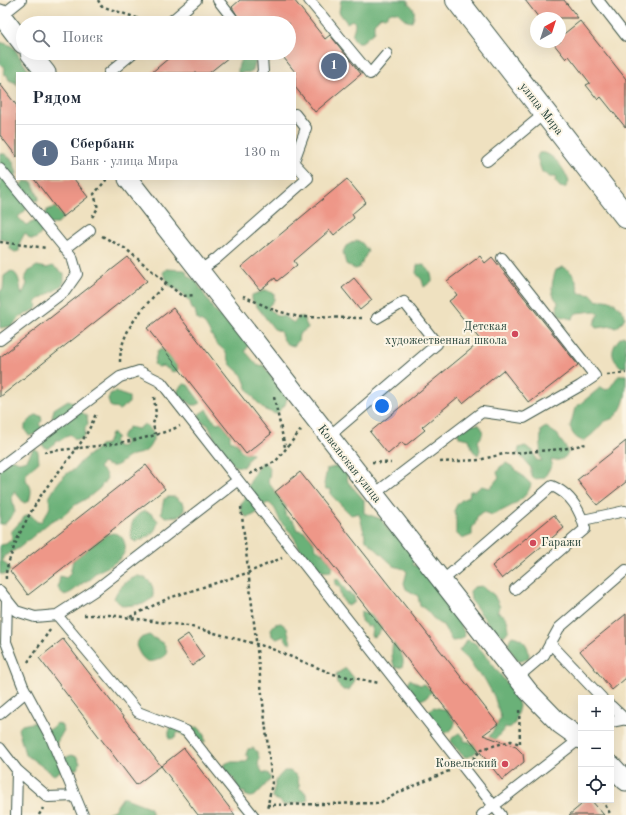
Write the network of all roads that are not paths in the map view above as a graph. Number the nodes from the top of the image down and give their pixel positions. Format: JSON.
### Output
{"nodes":[{"id":1,"x":21,"y":0,"type":"edge"},
{"id":2,"x":196,"y":0,"type":"edge"},
{"id":3,"x":218,"y":0,"type":"edge"},
{"id":4,"x":309,"y":0,"type":"edge"},
{"id":5,"x":457,"y":0,"type":"edge"},
{"id":6,"x":598,"y":0,"type":"edge"},
{"id":7,"x":0,"y":15,"type":"edge"},
{"id":8,"x":177,"y":16,"type":"edge"},
{"id":9,"x":231,"y":16,"type":"edge"},
{"id":10,"x":16,"y":35,"type":"edge"},
{"id":11,"x":626,"y":36,"type":"edge"},
{"id":12,"x":387,"y":54,"type":"dead end"},
{"id":13,"x":36,"y":60,"type":"edge"},
{"id":14,"x":125,"y":60,"type":"edge"},
{"id":15,"x":262,"y":60,"type":"edge"},
{"id":16,"x":45,"y":72,"type":"edge"},
{"id":17,"x":110,"y":72,"type":"edge"},
{"id":18,"x":263,"y":72,"type":"edge"},
{"id":19,"x":545,"y":113,"type":"junction"},
{"id":20,"x":296,"y":115,"type":"edge"},
{"id":21,"x":296,"y":155,"type":"edge"},
{"id":22,"x":487,"y":160,"type":"dead end"},
{"id":23,"x":296,"y":165,"type":"edge"},
{"id":24,"x":0,"y":169,"type":"edge"},
{"id":25,"x":129,"y":180,"type":"edge"},
{"id":26,"x":626,"y":217,"type":"edge"},
{"id":27,"x":90,"y":230,"type":"road end"},
{"id":28,"x":65,"y":249,"type":"junction"},
{"id":29,"x":502,"y":258,"type":"dead end"},
{"id":30,"x":199,"y":271,"type":"junction"},
{"id":31,"x":377,"y":318,"type":"road end"},
{"id":32,"x":0,"y":340,"type":"edge"},
{"id":33,"x":328,"y":437,"type":"junction"},
{"id":34,"x":0,"y":467,"type":"edge"},
{"id":35,"x":238,"y":480,"type":"junction"},
{"id":36,"x":374,"y":495,"type":"junction"},
{"id":37,"x":626,"y":512,"type":"edge"},
{"id":38,"x":583,"y":520,"type":"junction"},
{"id":39,"x":626,"y":570,"type":"edge"},
{"id":40,"x":442,"y":581,"type":"junction"},
{"id":41,"x":515,"y":589,"type":"dead end"},
{"id":42,"x":0,"y":591,"type":"edge"},
{"id":43,"x":7,"y":599,"type":"junction"},
{"id":44,"x":57,"y":615,"type":"junction"},
{"id":45,"x":550,"y":643,"type":"junction"},
{"id":46,"x":518,"y":677,"type":"junction"},
{"id":47,"x":25,"y":689,"type":"junction"},
{"id":48,"x":599,"y":695,"type":"edge"},
{"id":49,"x":614,"y":709,"type":"edge"},
{"id":50,"x":1,"y":711,"type":"edge"},
{"id":51,"x":626,"y":720,"type":"edge"},
{"id":52,"x":614,"y":722,"type":"edge"},
{"id":53,"x":578,"y":736,"type":"edge"},
{"id":54,"x":578,"y":740,"type":"edge"},
{"id":55,"x":0,"y":748,"type":"edge"},
{"id":56,"x":613,"y":767,"type":"edge"},
{"id":57,"x":17,"y":770,"type":"junction"},
{"id":58,"x":626,"y":780,"type":"edge"},
{"id":59,"x":75,"y":796,"type":"junction"},
{"id":60,"x":494,"y":806,"type":"junction"},
{"id":61,"x":16,"y":815,"type":"edge"},
{"id":62,"x":83,"y":815,"type":"edge"},
{"id":63,"x":253,"y":815,"type":"edge"},
{"id":64,"x":482,"y":815,"type":"edge"},
{"id":65,"x":501,"y":815,"type":"edge"}],
"edges":[{"from":1,"to":7,"type":"lane"},
{"from":2,"to":8,"type":"lane"},
{"from":3,"to":9,"type":"lane"},
{"from":4,"to":12,"type":"lane"},
{"from":5,"to":19,"type":"main road","name":"улица Мира"},
{"from":6,"to":11,"type":"lane"},
{"from":7,"to":10,"type":"street"},
{"from":13,"to":16,"type":"street"},
{"from":14,"to":17,"type":"lane"},
{"from":15,"to":18,"type":"lane"},
{"from":19,"to":22,"type":"lane"},
{"from":19,"to":26,"type":"main road","name":"улица Мира"},
{"from":20,"to":21,"type":"lane"},
{"from":23,"to":30,"type":"lane"},
{"from":24,"to":28,"type":"lane"},
{"from":25,"to":30,"type":"street","name":"Ковельская улица"},
{"from":27,"to":28,"type":"lane"},
{"from":28,"to":32,"type":"lane"},
{"from":29,"to":36,"type":"lane"},
{"from":30,"to":33,"type":"street","name":"Ковельская улица"},
{"from":31,"to":33,"type":"lane"},
{"from":33,"to":36,"type":"street","name":"Ковельская улица"},
{"from":34,"to":35,"type":"lane"},
{"from":35,"to":44,"type":"lane"},
{"from":35,"to":60,"type":"lane"},
{"from":36,"to":40,"type":"street","name":"Ковельская улица"},
{"from":37,"to":38,"type":"lane"},
{"from":38,"to":40,"type":"lane"},
{"from":38,"to":41,"type":"lane"},
{"from":39,"to":45,"type":"lane"},
{"from":40,"to":46,"type":"street","name":"Ковельская улица"},
{"from":42,"to":43,"type":"lane"},
{"from":43,"to":44,"type":"lane"},
{"from":43,"to":47,"type":"lane"},
{"from":44,"to":63,"type":"lane"},
{"from":45,"to":46,"type":"lane"},
{"from":45,"to":48,"type":"lane"},
{"from":46,"to":53,"type":"street","name":"Ковельская улица"},
{"from":47,"to":50,"type":"lane"},
{"from":47,"to":59,"type":"lane"},
{"from":49,"to":51,"type":"lane"},
{"from":51,"to":52,"type":"lane"},
{"from":54,"to":60,"type":"lane"},
{"from":55,"to":57,"type":"lane"},
{"from":56,"to":58,"type":"street"},
{"from":57,"to":59,"type":"lane"},
{"from":57,"to":61,"type":"lane"},
{"from":59,"to":62,"type":"lane"},
{"from":60,"to":64,"type":"lane"},
{"from":60,"to":65,"type":"lane"}]}
